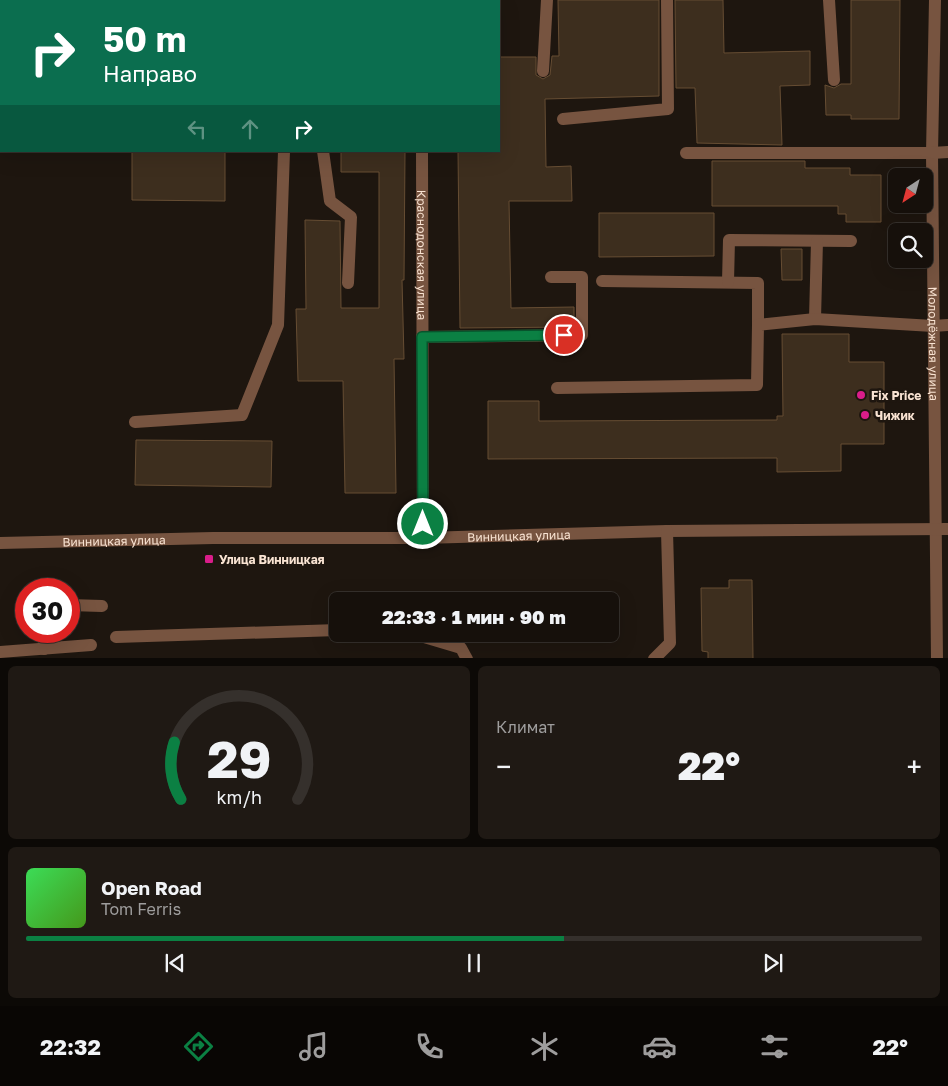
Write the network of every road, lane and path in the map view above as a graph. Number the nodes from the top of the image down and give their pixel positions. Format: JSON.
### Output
{"nodes":[{"id":1,"x":547,"y":0,"type":"edge"},
{"id":2,"x":667,"y":0,"type":"edge"},
{"id":3,"x":829,"y":0,"type":"edge"},
{"id":4,"x":935,"y":0,"type":"edge"},
{"id":5,"x":542,"y":71,"type":"dead end"},
{"id":6,"x":834,"y":80,"type":"dead end"},
{"id":7,"x":563,"y":119,"type":"dead end"},
{"id":8,"x":284,"y":152,"type":"edge"},
{"id":9,"x":323,"y":152,"type":"edge"},
{"id":10,"x":422,"y":152,"type":"edge"},
{"id":11,"x":948,"y":152,"type":"edge"},
{"id":12,"x":686,"y":153,"type":"dead end"},
{"id":13,"x":932,"y":153,"type":"junction"},
{"id":14,"x":817,"y":241,"type":"junction"},
{"id":15,"x":851,"y":241,"type":"dead end"},
{"id":16,"x":551,"y":277,"type":"dead end"},
{"id":17,"x":602,"y":282,"type":"dead end"},
{"id":18,"x":728,"y":282,"type":"junction"},
{"id":19,"x":348,"y":283,"type":"dead end"},
{"id":20,"x":815,"y":319,"type":"junction"},
{"id":21,"x":758,"y":325,"type":"junction"},
{"id":22,"x":948,"y":325,"type":"edge"},
{"id":23,"x":933,"y":326,"type":"junction"},
{"id":24,"x":422,"y":337,"type":"junction"},
{"id":25,"x":558,"y":388,"type":"dead end"},
{"id":26,"x":135,"y":422,"type":"dead end"},
{"id":27,"x":942,"y":529,"type":"edge"},
{"id":28,"x":667,"y":531,"type":"junction"},
{"id":29,"x":424,"y":538,"type":"junction"},
{"id":30,"x":0,"y":543,"type":"edge"},
{"id":31,"x":80,"y":605,"type":"edge"},
{"id":32,"x":102,"y":606,"type":"dead end"},
{"id":33,"x":329,"y":630,"type":"edge"},
{"id":34,"x":116,"y":637,"type":"dead end"},
{"id":35,"x":441,"y":642,"type":"edge"},
{"id":36,"x":44,"y":643,"type":"edge"},
{"id":37,"x":91,"y":645,"type":"dead end"},
{"id":38,"x":44,"y":649,"type":"junction"},
{"id":39,"x":0,"y":652,"type":"edge"},
{"id":40,"x":467,"y":658,"type":"edge"},
{"id":41,"x":654,"y":658,"type":"edge"},
{"id":42,"x":937,"y":658,"type":"edge"}],
"edges":[{"from":1,"to":5,"type":"street"},
{"from":2,"to":7,"type":"street"},
{"from":3,"to":6,"type":"street"},
{"from":4,"to":13,"type":"street","name":"Молодёжная улица"},
{"from":8,"to":26,"type":"street"},
{"from":9,"to":19,"type":"street"},
{"from":10,"to":24,"type":"street","name":"Краснодонская улица"},
{"from":11,"to":13,"type":"street"},
{"from":12,"to":13,"type":"street"},
{"from":13,"to":23,"type":"street","name":"Молодёжная улица"},
{"from":14,"to":15,"type":"street"},
{"from":14,"to":18,"type":"street"},
{"from":14,"to":20,"type":"street"},
{"from":16,"to":24,"type":"street"},
{"from":17,"to":18,"type":"street"},
{"from":18,"to":21,"type":"street"},
{"from":20,"to":21,"type":"street"},
{"from":20,"to":23,"type":"street"},
{"from":21,"to":25,"type":"street"},
{"from":22,"to":23,"type":"street"},
{"from":23,"to":27,"type":"street","name":"Молодёжная улица"},
{"from":24,"to":29,"type":"street","name":"Краснодонская улица"},
{"from":27,"to":28,"type":"street","name":"Винницкая улица"},
{"from":27,"to":42,"type":"street","name":"Молодёжная улица"},
{"from":28,"to":29,"type":"street","name":"Винницкая улица"},
{"from":28,"to":41,"type":"street"},
{"from":29,"to":30,"type":"street","name":"Винницкая улица"},
{"from":31,"to":32,"type":"street"},
{"from":33,"to":34,"type":"street"},
{"from":35,"to":40,"type":"street"},
{"from":36,"to":38,"type":"street"},
{"from":37,"to":38,"type":"street"},
{"from":38,"to":39,"type":"street"}]}
